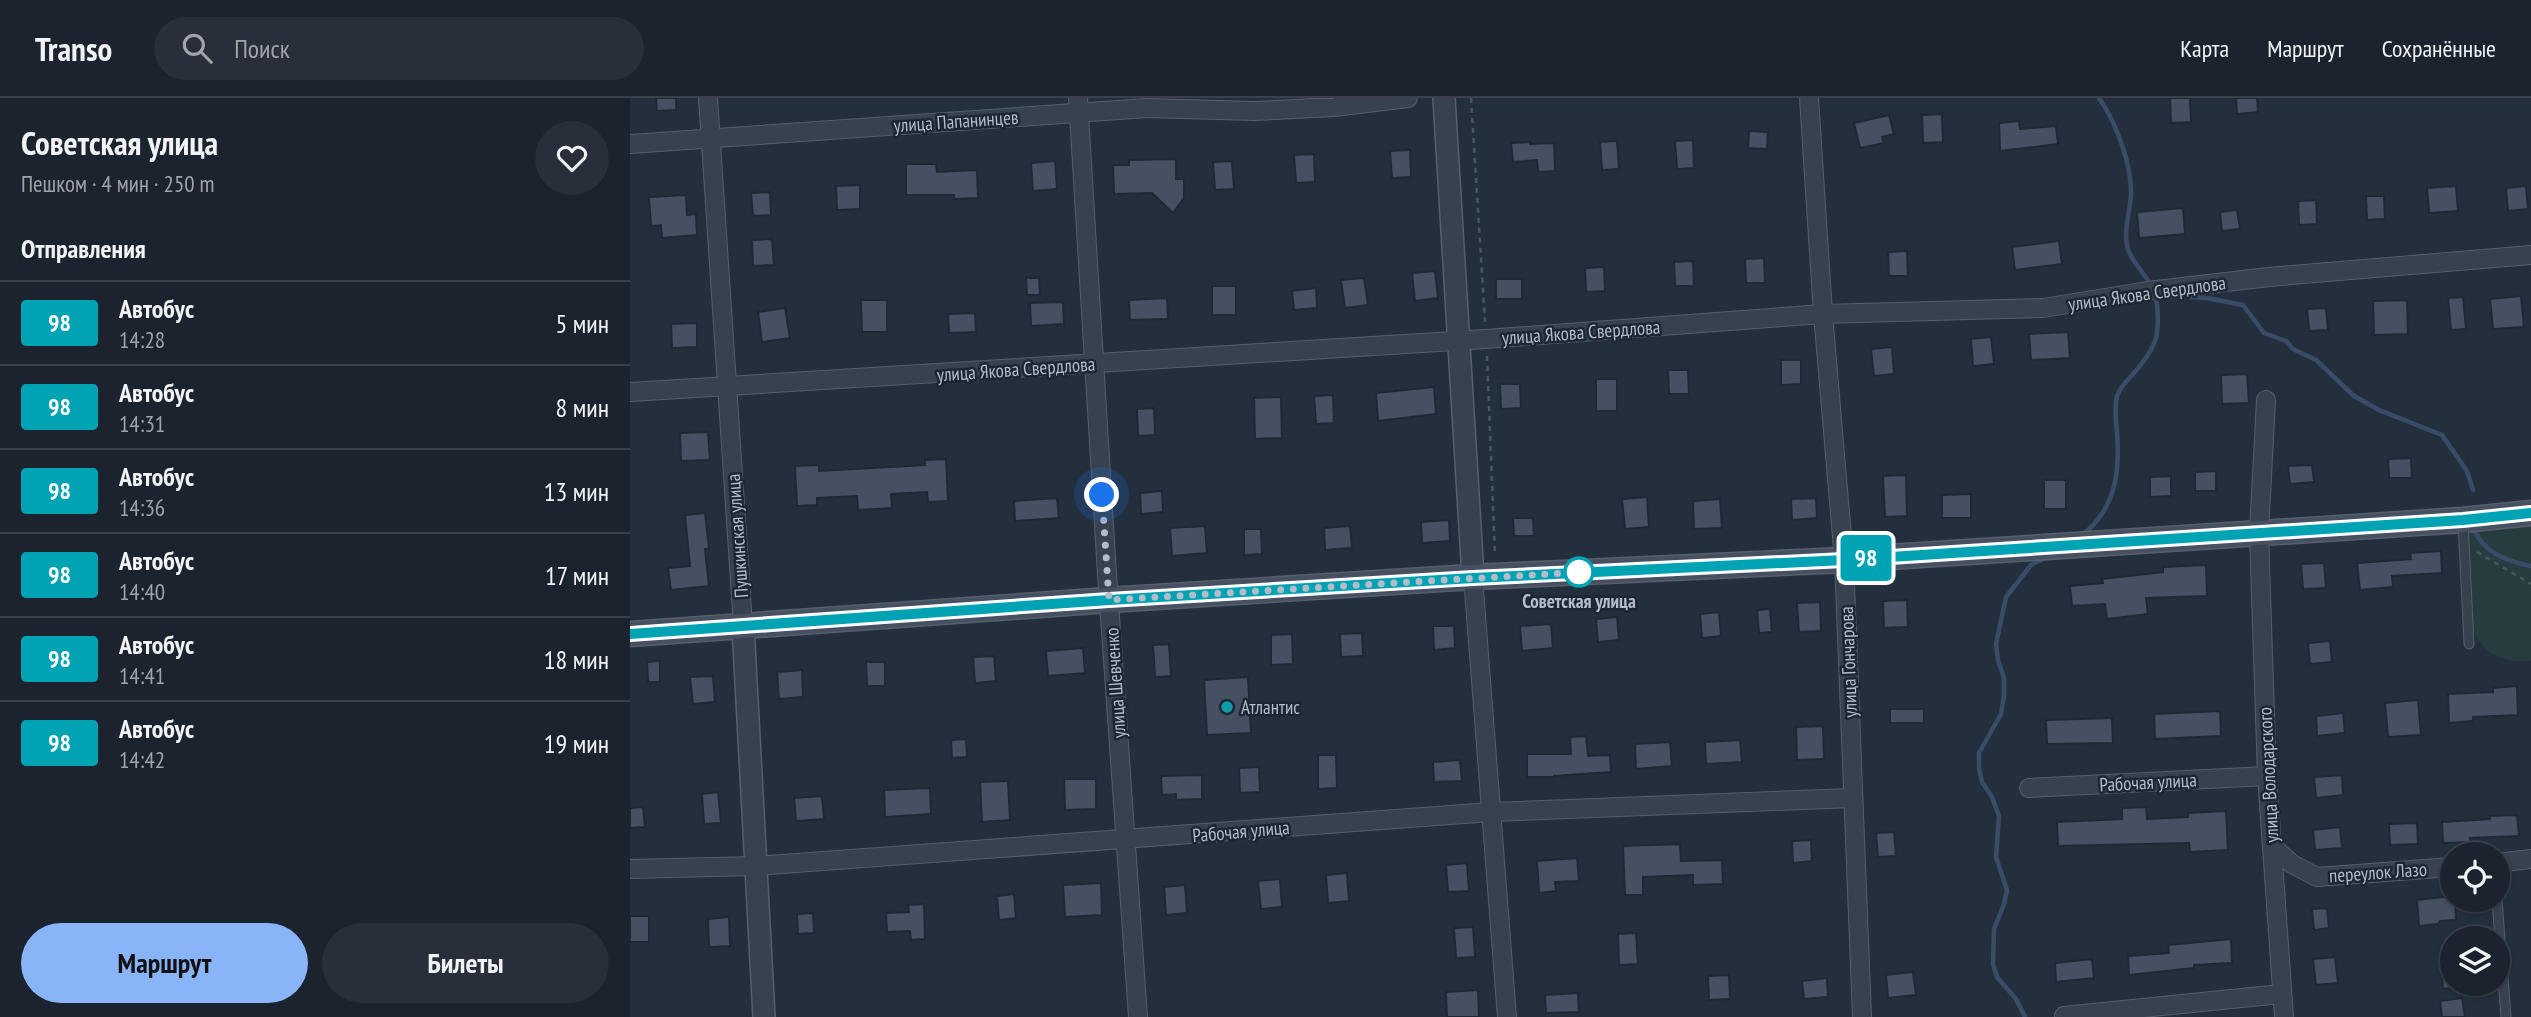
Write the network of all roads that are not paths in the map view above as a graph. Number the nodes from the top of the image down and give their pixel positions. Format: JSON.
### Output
{"nodes":[{"id":1,"x":708,"y":98,"type":"edge"},
{"id":2,"x":1408,"y":98,"type":"edge"},
{"id":3,"x":1444,"y":98,"type":"edge"},
{"id":4,"x":1809,"y":98,"type":"edge"},
{"id":5,"x":1079,"y":105,"type":"edge"},
{"id":6,"x":710,"y":137,"type":"junction"},
{"id":7,"x":630,"y":144,"type":"edge"},
{"id":8,"x":2531,"y":255,"type":"edge"},
{"id":9,"x":1823,"y":314,"type":"junction"},
{"id":10,"x":1460,"y":340,"type":"junction"},
{"id":11,"x":1093,"y":364,"type":"junction"},
{"id":12,"x":727,"y":387,"type":"junction"},
{"id":13,"x":630,"y":392,"type":"edge"},
{"id":14,"x":2266,"y":400,"type":"dead end"},
{"id":15,"x":2531,"y":513,"type":"edge"},
{"id":16,"x":2463,"y":528,"type":"junction"},
{"id":17,"x":2259,"y":533,"type":"junction"},
{"id":18,"x":1844,"y":560,"type":"junction"},
{"id":19,"x":1473,"y":578,"type":"junction"},
{"id":20,"x":1109,"y":600,"type":"junction"},
{"id":21,"x":743,"y":626,"type":"junction"},
{"id":22,"x":630,"y":634,"type":"edge"},
{"id":23,"x":2469,"y":644,"type":"dead end"},
{"id":24,"x":2267,"y":776,"type":"junction"},
{"id":25,"x":2029,"y":788,"type":"dead end"},
{"id":26,"x":1852,"y":798,"type":"junction"},
{"id":27,"x":1491,"y":812,"type":"junction"},
{"id":28,"x":1126,"y":840,"type":"junction"},
{"id":29,"x":2272,"y":846,"type":"junction"},
{"id":30,"x":2531,"y":859,"type":"edge"},
{"id":31,"x":2510,"y":861,"type":"edge"},
{"id":32,"x":755,"y":866,"type":"junction"},
{"id":33,"x":2440,"y":868,"type":"edge"},
{"id":34,"x":630,"y":869,"type":"edge"},
{"id":35,"x":2498,"y":912,"type":"edge"},
{"id":36,"x":2281,"y":994,"type":"junction"},
{"id":37,"x":2064,"y":1016,"type":"edge"},
{"id":38,"x":764,"y":1017,"type":"edge"},
{"id":39,"x":1138,"y":1017,"type":"edge"},
{"id":40,"x":1507,"y":1017,"type":"edge"},
{"id":41,"x":1862,"y":1017,"type":"edge"},
{"id":42,"x":2284,"y":1017,"type":"edge"},
{"id":43,"x":2506,"y":1017,"type":"edge"}],
"edges":[{"from":1,"to":6,"type":"street","name":"Пушкинская улица"},
{"from":2,"to":5,"type":"street","name":"улица Папанинцев"},
{"from":3,"to":10,"type":"street"},
{"from":4,"to":9,"type":"street","name":"улица Гончарова"},
{"from":5,"to":6,"type":"street","name":"улица Папанинцев"},
{"from":5,"to":11,"type":"street","name":"улица Шевченко"},
{"from":6,"to":7,"type":"street","name":"улица Папанинцев"},
{"from":6,"to":12,"type":"street","name":"Пушкинская улица"},
{"from":8,"to":9,"type":"street","name":"улица Якова Свердлова"},
{"from":9,"to":10,"type":"street","name":"улица Якова Свердлова"},
{"from":9,"to":18,"type":"street","name":"улица Гончарова"},
{"from":10,"to":11,"type":"street","name":"улица Якова Свердлова"},
{"from":10,"to":19,"type":"street"},
{"from":11,"to":12,"type":"street","name":"улица Якова Свердлова"},
{"from":11,"to":20,"type":"street","name":"улица Шевченко"},
{"from":12,"to":13,"type":"street","name":"улица Якова Свердлова"},
{"from":12,"to":21,"type":"street","name":"Пушкинская улица"},
{"from":14,"to":17,"type":"street","name":"улица Володарского"},
{"from":15,"to":16,"type":"main road"},
{"from":16,"to":17,"type":"main road"},
{"from":16,"to":23,"type":"lane"},
{"from":17,"to":18,"type":"main road"},
{"from":17,"to":24,"type":"street","name":"улица Володарского"},
{"from":18,"to":19,"type":"main road"},
{"from":18,"to":26,"type":"street","name":"улица Гончарова"},
{"from":19,"to":20,"type":"main road"},
{"from":19,"to":27,"type":"street"},
{"from":20,"to":21,"type":"main road"},
{"from":20,"to":28,"type":"street","name":"улица Шевченко"},
{"from":21,"to":22,"type":"main road"},
{"from":21,"to":32,"type":"street","name":"Пушкинская улица"},
{"from":24,"to":25,"type":"street","name":"Рабочая улица"},
{"from":24,"to":29,"type":"street","name":"улица Володарского"},
{"from":26,"to":27,"type":"street","name":"Рабочая улица"},
{"from":26,"to":41,"type":"street","name":"улица Гончарова"},
{"from":27,"to":28,"type":"street","name":"Рабочая улица"},
{"from":27,"to":40,"type":"street"},
{"from":28,"to":32,"type":"street","name":"Рабочая улица"},
{"from":28,"to":39,"type":"street","name":"улица Шевченко"},
{"from":29,"to":33,"type":"street","name":"переулок Лазо"},
{"from":29,"to":36,"type":"street","name":"улица Володарского"},
{"from":30,"to":31,"type":"street"},
{"from":32,"to":34,"type":"street","name":"Рабочая улица"},
{"from":32,"to":38,"type":"street","name":"Пушкинская улица"},
{"from":35,"to":43,"type":"lane"},
{"from":36,"to":37,"type":"street"},
{"from":36,"to":42,"type":"street","name":"улица Володарского"}]}
